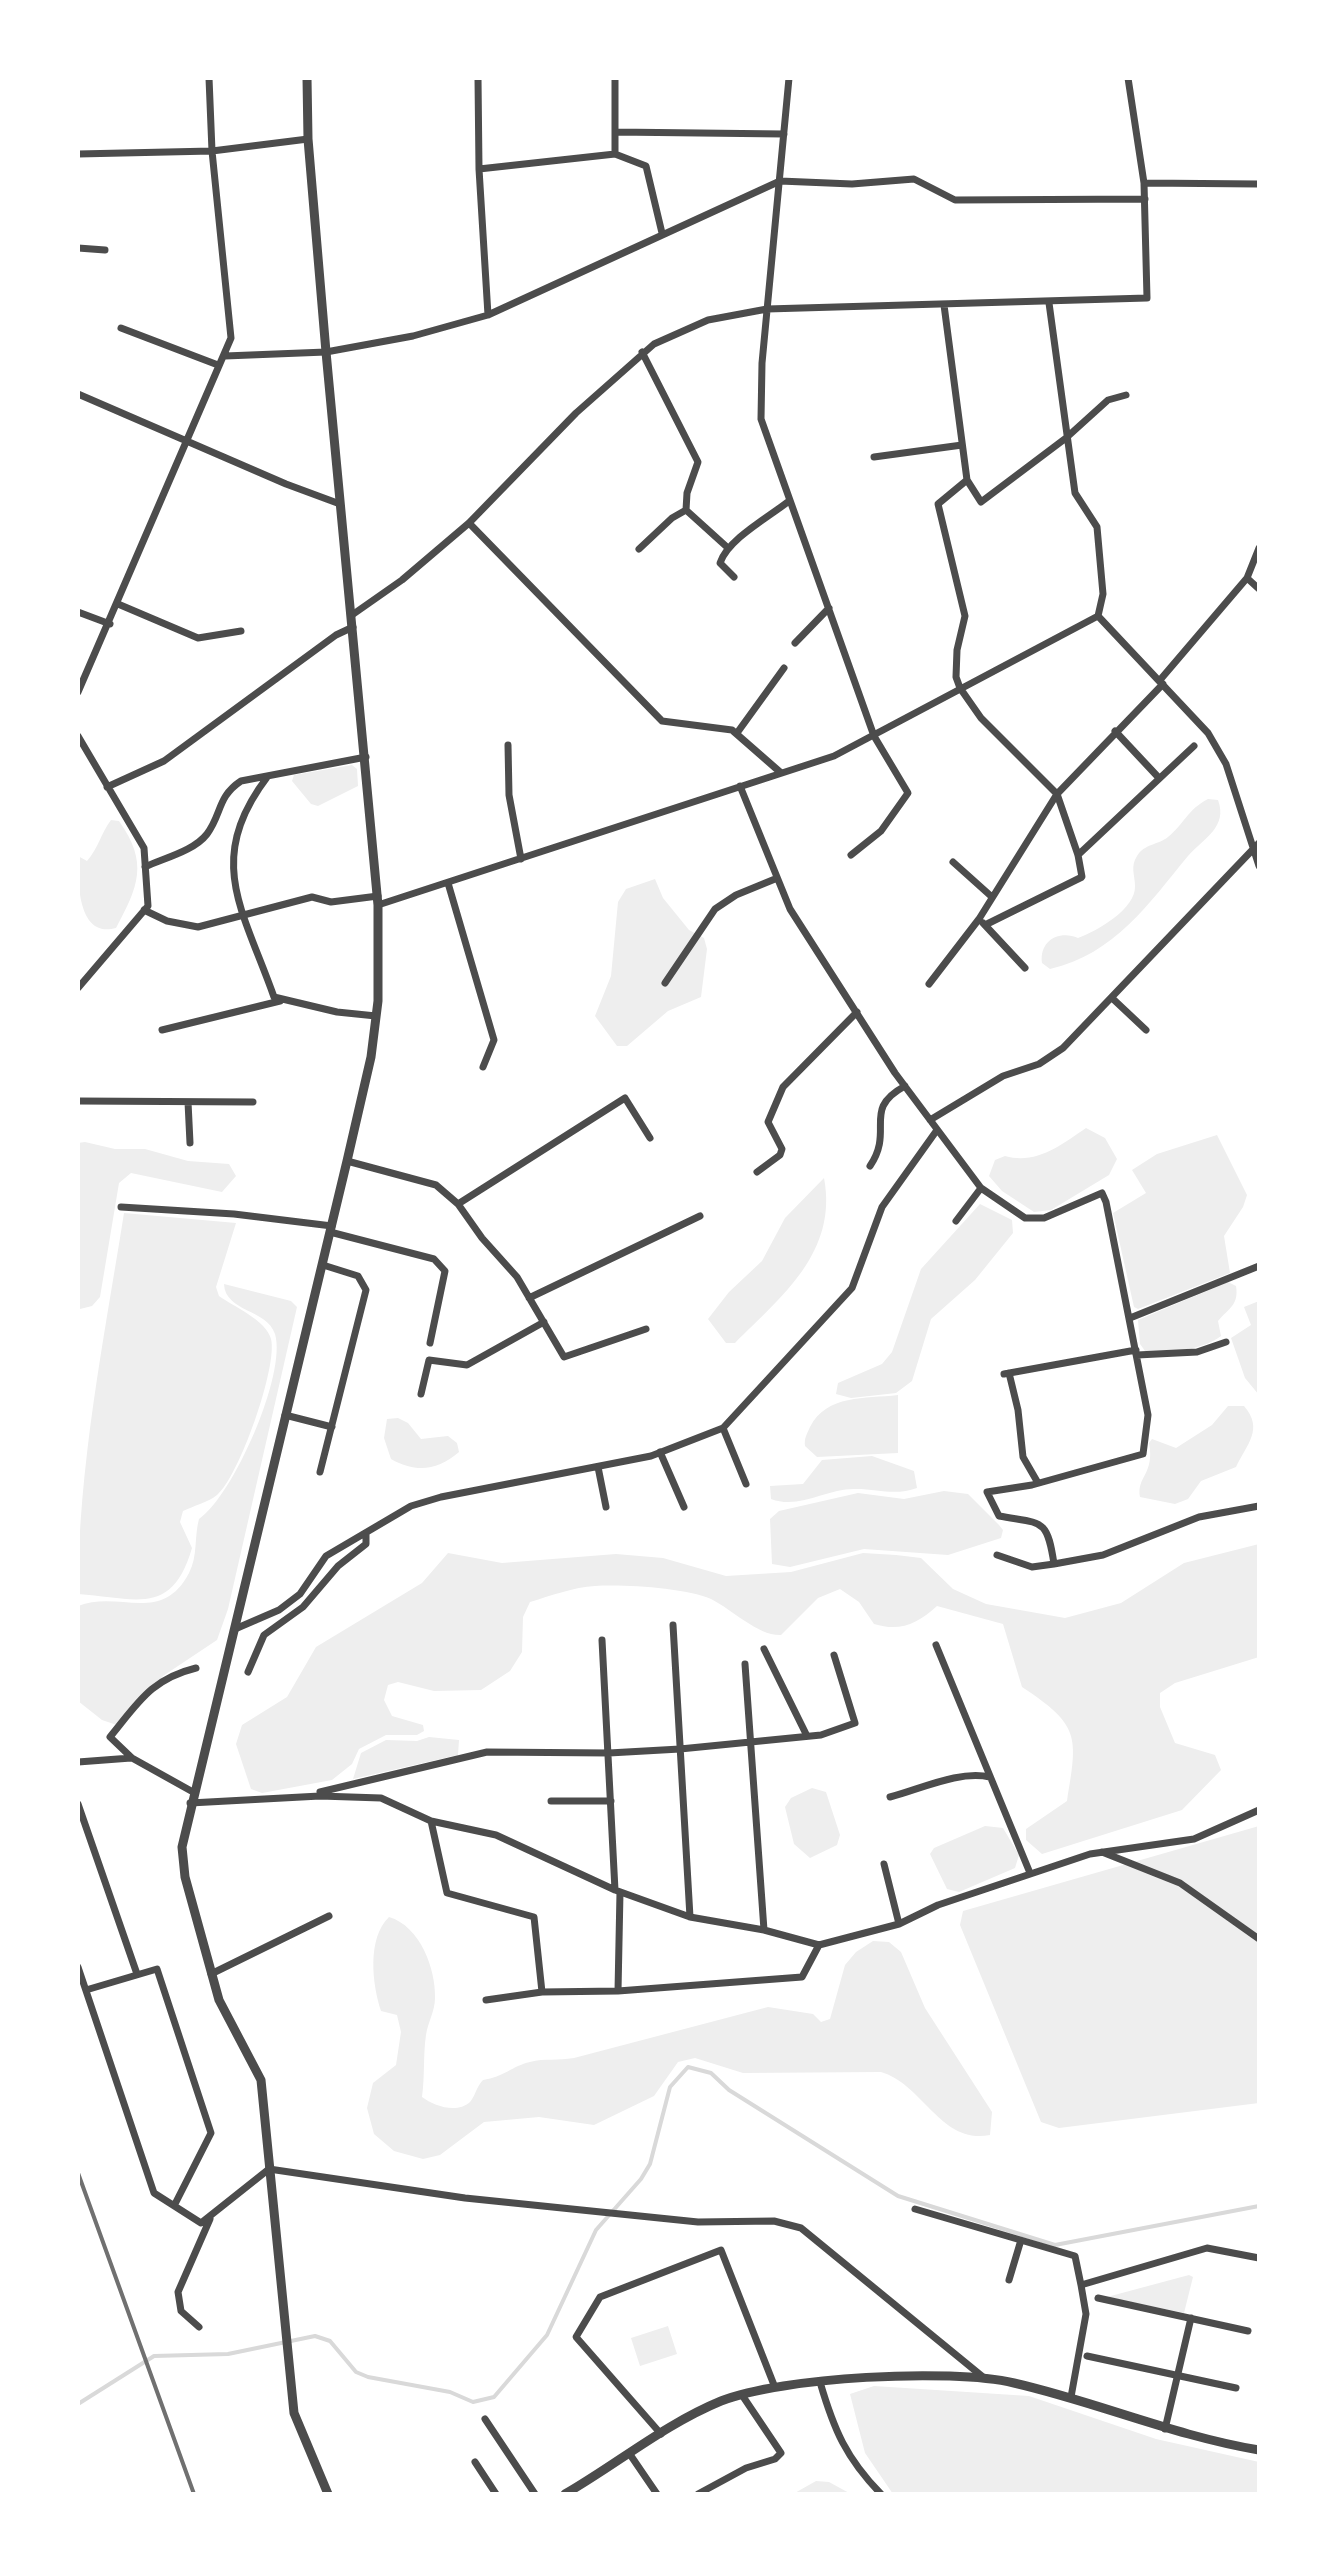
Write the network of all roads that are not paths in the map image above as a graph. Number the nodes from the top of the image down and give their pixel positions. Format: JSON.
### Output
{"nodes":[{"id":1,"x":209,"y":78,"type":"edge"},
{"id":2,"x":307,"y":78,"type":"edge"},
{"id":3,"x":478,"y":78,"type":"edge"},
{"id":4,"x":615,"y":78,"type":"edge"},
{"id":5,"x":789,"y":78,"type":"edge"},
{"id":6,"x":1128,"y":78,"type":"edge"},
{"id":7,"x":615,"y":132,"type":"junction"},
{"id":8,"x":784,"y":134,"type":"junction"},
{"id":9,"x":308,"y":139,"type":"junction"},
{"id":10,"x":212,"y":151,"type":"junction"},
{"id":11,"x":78,"y":154,"type":"edge"},
{"id":12,"x":615,"y":154,"type":"junction"},
{"id":13,"x":479,"y":169,"type":"junction"},
{"id":14,"x":780,"y":181,"type":"junction"},
{"id":15,"x":1144,"y":183,"type":"junction"},
{"id":16,"x":1259,"y":184,"type":"edge"},
{"id":17,"x":1145,"y":199,"type":"junction"},
{"id":18,"x":662,"y":233,"type":"junction"},
{"id":19,"x":78,"y":248,"type":"edge"},
{"id":20,"x":105,"y":250,"type":"dead end"},
{"id":21,"x":1049,"y":303,"type":"junction"},
{"id":22,"x":944,"y":305,"type":"junction"},
{"id":23,"x":767,"y":309,"type":"junction"},
{"id":24,"x":488,"y":315,"type":"junction"},
{"id":25,"x":121,"y":328,"type":"dead end"},
{"id":26,"x":326,"y":352,"type":"junction"},
{"id":27,"x":642,"y":352,"type":"junction"},
{"id":28,"x":225,"y":356,"type":"junction"},
{"id":29,"x":218,"y":365,"type":"junction"},
{"id":30,"x":78,"y":394,"type":"edge"},
{"id":31,"x":1126,"y":395,"type":"dead end"},
{"id":32,"x":1066,"y":438,"type":"junction"},
{"id":33,"x":188,"y":440,"type":"junction"},
{"id":34,"x":962,"y":445,"type":"junction"},
{"id":35,"x":874,"y":457,"type":"dead end"},
{"id":36,"x":967,"y":480,"type":"junction"},
{"id":37,"x":789,"y":501,"type":"junction"},
{"id":38,"x":340,"y":504,"type":"junction"},
{"id":39,"x":686,"y":510,"type":"junction"},
{"id":40,"x":469,"y":523,"type":"junction"},
{"id":41,"x":728,"y":548,"type":"junction"},
{"id":42,"x":1259,"y":548,"type":"edge"},
{"id":43,"x":639,"y":549,"type":"dead end"},
{"id":44,"x":734,"y":577,"type":"dead end"},
{"id":45,"x":1247,"y":578,"type":"junction"},
{"id":46,"x":1259,"y":579,"type":"edge"},
{"id":47,"x":1259,"y":589,"type":"edge"},
{"id":48,"x":118,"y":604,"type":"junction"},
{"id":49,"x":829,"y":608,"type":"junction"},
{"id":50,"x":78,"y":612,"type":"edge"},
{"id":51,"x":352,"y":615,"type":"junction"},
{"id":52,"x":1098,"y":616,"type":"junction"},
{"id":53,"x":110,"y":624,"type":"junction"},
{"id":54,"x":353,"y":627,"type":"junction"},
{"id":55,"x":241,"y":631,"type":"dead end"},
{"id":56,"x":795,"y":643,"type":"dead end"},
{"id":57,"x":784,"y":668,"type":"dead end"},
{"id":58,"x":1161,"y":682,"type":"junction"},
{"id":59,"x":960,"y":688,"type":"junction"},
{"id":60,"x":78,"y":692,"type":"edge"},
{"id":61,"x":1115,"y":731,"type":"junction"},
{"id":62,"x":737,"y":733,"type":"junction"},
{"id":63,"x":78,"y":736,"type":"edge"},
{"id":64,"x":874,"y":736,"type":"junction"},
{"id":65,"x":508,"y":745,"type":"dead end"},
{"id":66,"x":1194,"y":746,"type":"dead end"},
{"id":67,"x":366,"y":757,"type":"junction"},
{"id":68,"x":780,"y":772,"type":"junction"},
{"id":69,"x":268,"y":776,"type":"junction"},
{"id":70,"x":1159,"y":778,"type":"junction"},
{"id":71,"x":740,"y":786,"type":"junction"},
{"id":72,"x":107,"y":787,"type":"junction"},
{"id":73,"x":1057,"y":794,"type":"junction"},
{"id":74,"x":1256,"y":846,"type":"edge"},
{"id":75,"x":851,"y":855,"type":"dead end"},
{"id":76,"x":1078,"y":855,"type":"junction"},
{"id":77,"x":521,"y":859,"type":"junction"},
{"id":78,"x":953,"y":862,"type":"dead end"},
{"id":79,"x":1259,"y":866,"type":"edge"},
{"id":80,"x":145,"y":867,"type":"junction"},
{"id":81,"x":775,"y":879,"type":"junction"},
{"id":82,"x":448,"y":883,"type":"junction"},
{"id":83,"x":992,"y":897,"type":"junction"},
{"id":84,"x":378,"y":900,"type":"junction"},
{"id":85,"x":144,"y":910,"type":"junction"},
{"id":86,"x":245,"y":915,"type":"junction"},
{"id":87,"x":979,"y":919,"type":"junction"},
{"id":88,"x":985,"y":925,"type":"junction"},
{"id":89,"x":1025,"y":968,"type":"dead end"},
{"id":90,"x":665,"y":983,"type":"dead end"},
{"id":91,"x":929,"y":984,"type":"dead end"},
{"id":92,"x":78,"y":988,"type":"edge"},
{"id":93,"x":1112,"y":998,"type":"junction"},
{"id":94,"x":280,"y":1001,"type":"junction"},
{"id":95,"x":857,"y":1012,"type":"junction"},
{"id":96,"x":376,"y":1016,"type":"junction"},
{"id":97,"x":162,"y":1030,"type":"dead end"},
{"id":98,"x":1146,"y":1030,"type":"dead end"},
{"id":99,"x":483,"y":1067,"type":"dead end"},
{"id":100,"x":905,"y":1086,"type":"junction"},
{"id":101,"x":78,"y":1101,"type":"edge"},
{"id":102,"x":188,"y":1102,"type":"junction"},
{"id":103,"x":253,"y":1102,"type":"dead end"},
{"id":104,"x":930,"y":1120,"type":"junction"},
{"id":105,"x":937,"y":1130,"type":"junction"},
{"id":106,"x":650,"y":1138,"type":"dead end"},
{"id":107,"x":190,"y":1143,"type":"dead end"},
{"id":108,"x":347,"y":1161,"type":"junction"},
{"id":109,"x":870,"y":1166,"type":"dead end"},
{"id":110,"x":757,"y":1172,"type":"dead end"},
{"id":111,"x":981,"y":1188,"type":"junction"},
{"id":112,"x":458,"y":1204,"type":"junction"},
{"id":113,"x":121,"y":1207,"type":"dead end"},
{"id":114,"x":700,"y":1216,"type":"dead end"},
{"id":115,"x":956,"y":1221,"type":"dead end"},
{"id":116,"x":331,"y":1229,"type":"junction"},
{"id":117,"x":323,"y":1265,"type":"junction"},
{"id":118,"x":1259,"y":1266,"type":"edge"},
{"id":119,"x":529,"y":1298,"type":"junction"},
{"id":120,"x":1130,"y":1318,"type":"junction"},
{"id":121,"x":544,"y":1322,"type":"junction"},
{"id":122,"x":646,"y":1329,"type":"dead end"},
{"id":123,"x":1226,"y":1342,"type":"dead end"},
{"id":124,"x":430,"y":1343,"type":"dead end"},
{"id":125,"x":1136,"y":1353,"type":"junction"},
{"id":126,"x":421,"y":1394,"type":"dead end"},
{"id":127,"x":285,"y":1415,"type":"junction"},
{"id":128,"x":332,"y":1427,"type":"junction"},
{"id":129,"x":723,"y":1428,"type":"junction"},
{"id":130,"x":660,"y":1452,"type":"junction"},
{"id":131,"x":598,"y":1467,"type":"junction"},
{"id":132,"x":320,"y":1472,"type":"dead end"},
{"id":133,"x":1038,"y":1483,"type":"junction"},
{"id":134,"x":746,"y":1484,"type":"dead end"},
{"id":135,"x":1259,"y":1506,"type":"edge"},
{"id":136,"x":606,"y":1507,"type":"dead end"},
{"id":137,"x":684,"y":1507,"type":"dead end"},
{"id":138,"x":366,"y":1534,"type":"junction"},
{"id":139,"x":997,"y":1555,"type":"dead end"},
{"id":140,"x":1054,"y":1564,"type":"junction"},
{"id":141,"x":673,"y":1625,"type":"dead end"},
{"id":142,"x":235,"y":1629,"type":"junction"},
{"id":143,"x":602,"y":1640,"type":"dead end"},
{"id":144,"x":936,"y":1645,"type":"dead end"},
{"id":145,"x":764,"y":1649,"type":"dead end"},
{"id":146,"x":834,"y":1655,"type":"dead end"},
{"id":147,"x":745,"y":1664,"type":"dead end"},
{"id":148,"x":196,"y":1668,"type":"dead end"},
{"id":149,"x":248,"y":1672,"type":"dead end"},
{"id":150,"x":807,"y":1736,"type":"junction"},
{"id":151,"x":753,"y":1741,"type":"junction"},
{"id":152,"x":680,"y":1749,"type":"junction"},
{"id":153,"x":609,"y":1753,"type":"junction"},
{"id":154,"x":132,"y":1758,"type":"junction"},
{"id":155,"x":78,"y":1762,"type":"edge"},
{"id":156,"x":990,"y":1777,"type":"junction"},
{"id":157,"x":191,"y":1797,"type":"junction"},
{"id":158,"x":302,"y":1797,"type":"junction"},
{"id":159,"x":890,"y":1797,"type":"dead end"},
{"id":160,"x":551,"y":1801,"type":"dead end"},
{"id":161,"x":611,"y":1801,"type":"junction"},
{"id":162,"x":78,"y":1804,"type":"edge"},
{"id":163,"x":1259,"y":1810,"type":"edge"},
{"id":164,"x":431,"y":1821,"type":"junction"},
{"id":165,"x":1100,"y":1852,"type":"junction"},
{"id":166,"x":884,"y":1864,"type":"dead end"},
{"id":167,"x":1030,"y":1873,"type":"junction"},
{"id":168,"x":617,"y":1891,"type":"junction"},
{"id":169,"x":329,"y":1916,"type":"dead end"},
{"id":170,"x":690,"y":1917,"type":"junction"},
{"id":171,"x":899,"y":1924,"type":"junction"},
{"id":172,"x":764,"y":1930,"type":"junction"},
{"id":173,"x":1259,"y":1939,"type":"edge"},
{"id":174,"x":819,"y":1945,"type":"junction"},
{"id":175,"x":78,"y":1967,"type":"edge"},
{"id":176,"x":137,"y":1974,"type":"junction"},
{"id":177,"x":211,"y":1974,"type":"junction"},
{"id":178,"x":86,"y":1990,"type":"junction"},
{"id":179,"x":618,"y":1991,"type":"junction"},
{"id":180,"x":542,"y":1992,"type":"junction"},
{"id":181,"x":486,"y":2000,"type":"dead end"},
{"id":182,"x":269,"y":2169,"type":"junction"},
{"id":183,"x":175,"y":2204,"type":"junction"},
{"id":184,"x":915,"y":2209,"type":"dead end"},
{"id":185,"x":211,"y":2217,"type":"junction"},
{"id":186,"x":1021,"y":2240,"type":"junction"},
{"id":187,"x":1259,"y":2258,"type":"edge"},
{"id":188,"x":1009,"y":2280,"type":"dead end"},
{"id":189,"x":1081,"y":2285,"type":"junction"},
{"id":190,"x":1098,"y":2298,"type":"dead end"},
{"id":191,"x":1191,"y":2318,"type":"junction"},
{"id":192,"x":199,"y":2327,"type":"dead end"},
{"id":193,"x":1248,"y":2331,"type":"dead end"},
{"id":194,"x":1087,"y":2356,"type":"dead end"},
{"id":195,"x":1177,"y":2376,"type":"junction"},
{"id":196,"x":983,"y":2377,"type":"junction"},
{"id":197,"x":820,"y":2382,"type":"junction"},
{"id":198,"x":774,"y":2385,"type":"junction"},
{"id":199,"x":1236,"y":2388,"type":"dead end"},
{"id":200,"x":742,"y":2395,"type":"junction"},
{"id":201,"x":1071,"y":2397,"type":"junction"},
{"id":202,"x":485,"y":2419,"type":"dead end"},
{"id":203,"x":1165,"y":2429,"type":"junction"},
{"id":204,"x":661,"y":2434,"type":"junction"},
{"id":205,"x":1259,"y":2450,"type":"edge"},
{"id":206,"x":629,"y":2453,"type":"junction"},
{"id":207,"x":475,"y":2462,"type":"dead end"},
{"id":208,"x":569,"y":2493,"type":"edge"},
{"id":209,"x":328,"y":2494,"type":"edge"},
{"id":210,"x":496,"y":2494,"type":"edge"},
{"id":211,"x":535,"y":2494,"type":"edge"},
{"id":212,"x":657,"y":2494,"type":"edge"},
{"id":213,"x":698,"y":2494,"type":"edge"},
{"id":214,"x":881,"y":2494,"type":"edge"}],
"edges":[{"from":1,"to":10,"type":"street"},
{"from":2,"to":9,"type":"street"},
{"from":3,"to":13,"type":"street"},
{"from":4,"to":7,"type":"street"},
{"from":5,"to":8,"type":"street"},
{"from":6,"to":15,"type":"street"},
{"from":7,"to":8,"type":"street"},
{"from":7,"to":12,"type":"street"},
{"from":8,"to":14,"type":"street"},
{"from":9,"to":10,"type":"street"},
{"from":9,"to":26,"type":"street"},
{"from":10,"to":11,"type":"street"},
{"from":10,"to":28,"type":"street"},
{"from":12,"to":13,"type":"street"},
{"from":12,"to":18,"type":"street"},
{"from":13,"to":24,"type":"street"},
{"from":14,"to":17,"type":"street"},
{"from":14,"to":18,"type":"street"},
{"from":14,"to":23,"type":"street"},
{"from":15,"to":16,"type":"street"},
{"from":15,"to":17,"type":"street"},
{"from":17,"to":21,"type":"street"},
{"from":18,"to":24,"type":"street"},
{"from":19,"to":20,"type":"street"},
{"from":21,"to":22,"type":"street"},
{"from":21,"to":32,"type":"street"},
{"from":22,"to":23,"type":"street"},
{"from":22,"to":34,"type":"street"},
{"from":23,"to":27,"type":"street"},
{"from":23,"to":37,"type":"street"},
{"from":24,"to":26,"type":"street"},
{"from":25,"to":29,"type":"street"},
{"from":26,"to":28,"type":"street"},
{"from":26,"to":38,"type":"street"},
{"from":27,"to":39,"type":"street"},
{"from":27,"to":40,"type":"street"},
{"from":28,"to":29,"type":"street"},
{"from":29,"to":33,"type":"street"},
{"from":30,"to":33,"type":"street"},
{"from":31,"to":32,"type":"street"},
{"from":32,"to":36,"type":"street"},
{"from":32,"to":52,"type":"street"},
{"from":33,"to":38,"type":"street"},
{"from":33,"to":48,"type":"street"},
{"from":34,"to":35,"type":"street"},
{"from":34,"to":36,"type":"street"},
{"from":36,"to":59,"type":"street"},
{"from":37,"to":41,"type":"street"},
{"from":37,"to":49,"type":"street"},
{"from":38,"to":51,"type":"street"},
{"from":39,"to":41,"type":"street"},
{"from":39,"to":43,"type":"street"},
{"from":40,"to":51,"type":"street"},
{"from":40,"to":62,"type":"street"},
{"from":41,"to":44,"type":"street"},
{"from":42,"to":45,"type":"street"},
{"from":45,"to":46,"type":"street"},
{"from":45,"to":47,"type":"street"},
{"from":45,"to":58,"type":"street"},
{"from":48,"to":53,"type":"street"},
{"from":48,"to":55,"type":"street"},
{"from":49,"to":56,"type":"street"},
{"from":49,"to":64,"type":"street"},
{"from":50,"to":53,"type":"street"},
{"from":51,"to":54,"type":"street"},
{"from":52,"to":58,"type":"street"},
{"from":52,"to":59,"type":"street"},
{"from":53,"to":60,"type":"street"},
{"from":54,"to":67,"type":"street"},
{"from":54,"to":72,"type":"street"},
{"from":57,"to":62,"type":"street"},
{"from":58,"to":61,"type":"street"},
{"from":58,"to":74,"type":"street"},
{"from":59,"to":64,"type":"street"},
{"from":59,"to":73,"type":"street"},
{"from":61,"to":70,"type":"street"},
{"from":61,"to":73,"type":"street"},
{"from":62,"to":68,"type":"street"},
{"from":63,"to":72,"type":"street"},
{"from":64,"to":68,"type":"street"},
{"from":64,"to":75,"type":"street"},
{"from":65,"to":77,"type":"street"},
{"from":66,"to":70,"type":"street"},
{"from":67,"to":69,"type":"street"},
{"from":67,"to":84,"type":"street"},
{"from":68,"to":71,"type":"street"},
{"from":69,"to":80,"type":"street"},
{"from":69,"to":86,"type":"street"},
{"from":70,"to":76,"type":"street"},
{"from":71,"to":77,"type":"street"},
{"from":71,"to":81,"type":"street"},
{"from":72,"to":80,"type":"street"},
{"from":73,"to":76,"type":"street"},
{"from":73,"to":83,"type":"street"},
{"from":74,"to":79,"type":"street"},
{"from":74,"to":93,"type":"street"},
{"from":76,"to":88,"type":"street"},
{"from":77,"to":82,"type":"street"},
{"from":78,"to":83,"type":"street"},
{"from":80,"to":85,"type":"street"},
{"from":81,"to":90,"type":"street"},
{"from":81,"to":95,"type":"street"},
{"from":82,"to":84,"type":"street"},
{"from":82,"to":99,"type":"street"},
{"from":83,"to":87,"type":"street"},
{"from":84,"to":86,"type":"street"},
{"from":84,"to":96,"type":"street"},
{"from":85,"to":86,"type":"street"},
{"from":85,"to":92,"type":"street"},
{"from":86,"to":94,"type":"street"},
{"from":87,"to":88,"type":"street"},
{"from":87,"to":91,"type":"street"},
{"from":88,"to":89,"type":"street"},
{"from":93,"to":98,"type":"street"},
{"from":93,"to":104,"type":"street"},
{"from":94,"to":96,"type":"street"},
{"from":94,"to":97,"type":"street"},
{"from":95,"to":100,"type":"street"},
{"from":95,"to":110,"type":"street"},
{"from":96,"to":108,"type":"street"},
{"from":100,"to":104,"type":"street"},
{"from":100,"to":109,"type":"street"},
{"from":101,"to":102,"type":"street"},
{"from":102,"to":103,"type":"street"},
{"from":102,"to":107,"type":"street"},
{"from":104,"to":105,"type":"street"},
{"from":105,"to":111,"type":"street"},
{"from":105,"to":129,"type":"street"},
{"from":106,"to":112,"type":"street"},
{"from":108,"to":112,"type":"street"},
{"from":108,"to":116,"type":"street"},
{"from":111,"to":115,"type":"street"},
{"from":111,"to":120,"type":"street"},
{"from":112,"to":119,"type":"street"},
{"from":113,"to":116,"type":"street"},
{"from":114,"to":119,"type":"street"},
{"from":116,"to":117,"type":"street"},
{"from":116,"to":124,"type":"street"},
{"from":117,"to":127,"type":"street"},
{"from":117,"to":128,"type":"street"},
{"from":118,"to":120,"type":"street"},
{"from":119,"to":121,"type":"street"},
{"from":120,"to":125,"type":"street"},
{"from":121,"to":122,"type":"street"},
{"from":121,"to":126,"type":"street"},
{"from":123,"to":125,"type":"street"},
{"from":125,"to":133,"type":"street"},
{"from":125,"to":133,"type":"street"},
{"from":127,"to":128,"type":"street"},
{"from":127,"to":142,"type":"street"},
{"from":128,"to":132,"type":"street"},
{"from":129,"to":130,"type":"street"},
{"from":129,"to":134,"type":"street"},
{"from":130,"to":131,"type":"street"},
{"from":130,"to":137,"type":"street"},
{"from":131,"to":136,"type":"street"},
{"from":131,"to":138,"type":"street"},
{"from":133,"to":140,"type":"street"},
{"from":135,"to":140,"type":"street"},
{"from":138,"to":142,"type":"street"},
{"from":138,"to":149,"type":"street"},
{"from":139,"to":140,"type":"street"},
{"from":141,"to":152,"type":"street"},
{"from":142,"to":157,"type":"street"},
{"from":143,"to":153,"type":"street"},
{"from":144,"to":156,"type":"street"},
{"from":145,"to":150,"type":"street"},
{"from":146,"to":150,"type":"street"},
{"from":147,"to":151,"type":"street"},
{"from":148,"to":154,"type":"street"},
{"from":150,"to":151,"type":"street"},
{"from":151,"to":152,"type":"street"},
{"from":151,"to":172,"type":"street"},
{"from":152,"to":153,"type":"street"},
{"from":152,"to":170,"type":"street"},
{"from":153,"to":158,"type":"street"},
{"from":153,"to":161,"type":"street"},
{"from":154,"to":155,"type":"street"},
{"from":154,"to":157,"type":"street"},
{"from":156,"to":159,"type":"street"},
{"from":156,"to":167,"type":"street"},
{"from":157,"to":158,"type":"street"},
{"from":157,"to":177,"type":"street"},
{"from":158,"to":164,"type":"street"},
{"from":160,"to":161,"type":"street"},
{"from":161,"to":168,"type":"street"},
{"from":162,"to":176,"type":"street"},
{"from":163,"to":165,"type":"street"},
{"from":164,"to":168,"type":"street"},
{"from":164,"to":180,"type":"street"},
{"from":165,"to":167,"type":"street"},
{"from":165,"to":173,"type":"street"},
{"from":166,"to":171,"type":"street"},
{"from":167,"to":171,"type":"street"},
{"from":168,"to":170,"type":"street"},
{"from":168,"to":179,"type":"street"},
{"from":169,"to":177,"type":"street"},
{"from":170,"to":172,"type":"street"},
{"from":171,"to":174,"type":"street"},
{"from":172,"to":174,"type":"street"},
{"from":174,"to":179,"type":"street"},
{"from":175,"to":178,"type":"street"},
{"from":176,"to":178,"type":"street"},
{"from":176,"to":183,"type":"street"},
{"from":177,"to":182,"type":"street"},
{"from":178,"to":183,"type":"street"},
{"from":179,"to":180,"type":"street"},
{"from":180,"to":181,"type":"street"},
{"from":182,"to":185,"type":"street"},
{"from":182,"to":196,"type":"street"},
{"from":182,"to":209,"type":"street"},
{"from":183,"to":185,"type":"street"},
{"from":184,"to":186,"type":"street"},
{"from":185,"to":192,"type":"street"},
{"from":186,"to":188,"type":"street"},
{"from":186,"to":189,"type":"street"},
{"from":187,"to":189,"type":"street"},
{"from":189,"to":201,"type":"street"},
{"from":190,"to":191,"type":"street"},
{"from":191,"to":193,"type":"street"},
{"from":191,"to":195,"type":"street"},
{"from":194,"to":195,"type":"street"},
{"from":195,"to":199,"type":"street"},
{"from":195,"to":203,"type":"street"},
{"from":196,"to":197,"type":"street"},
{"from":196,"to":201,"type":"street"},
{"from":197,"to":198,"type":"street"},
{"from":197,"to":214,"type":"street"},
{"from":198,"to":200,"type":"street"},
{"from":198,"to":204,"type":"street"},
{"from":200,"to":204,"type":"street"},
{"from":200,"to":213,"type":"street"},
{"from":201,"to":203,"type":"street"},
{"from":202,"to":211,"type":"street"},
{"from":203,"to":205,"type":"street"},
{"from":204,"to":206,"type":"street"},
{"from":206,"to":208,"type":"street"},
{"from":206,"to":212,"type":"street"},
{"from":207,"to":210,"type":"street"}]}
